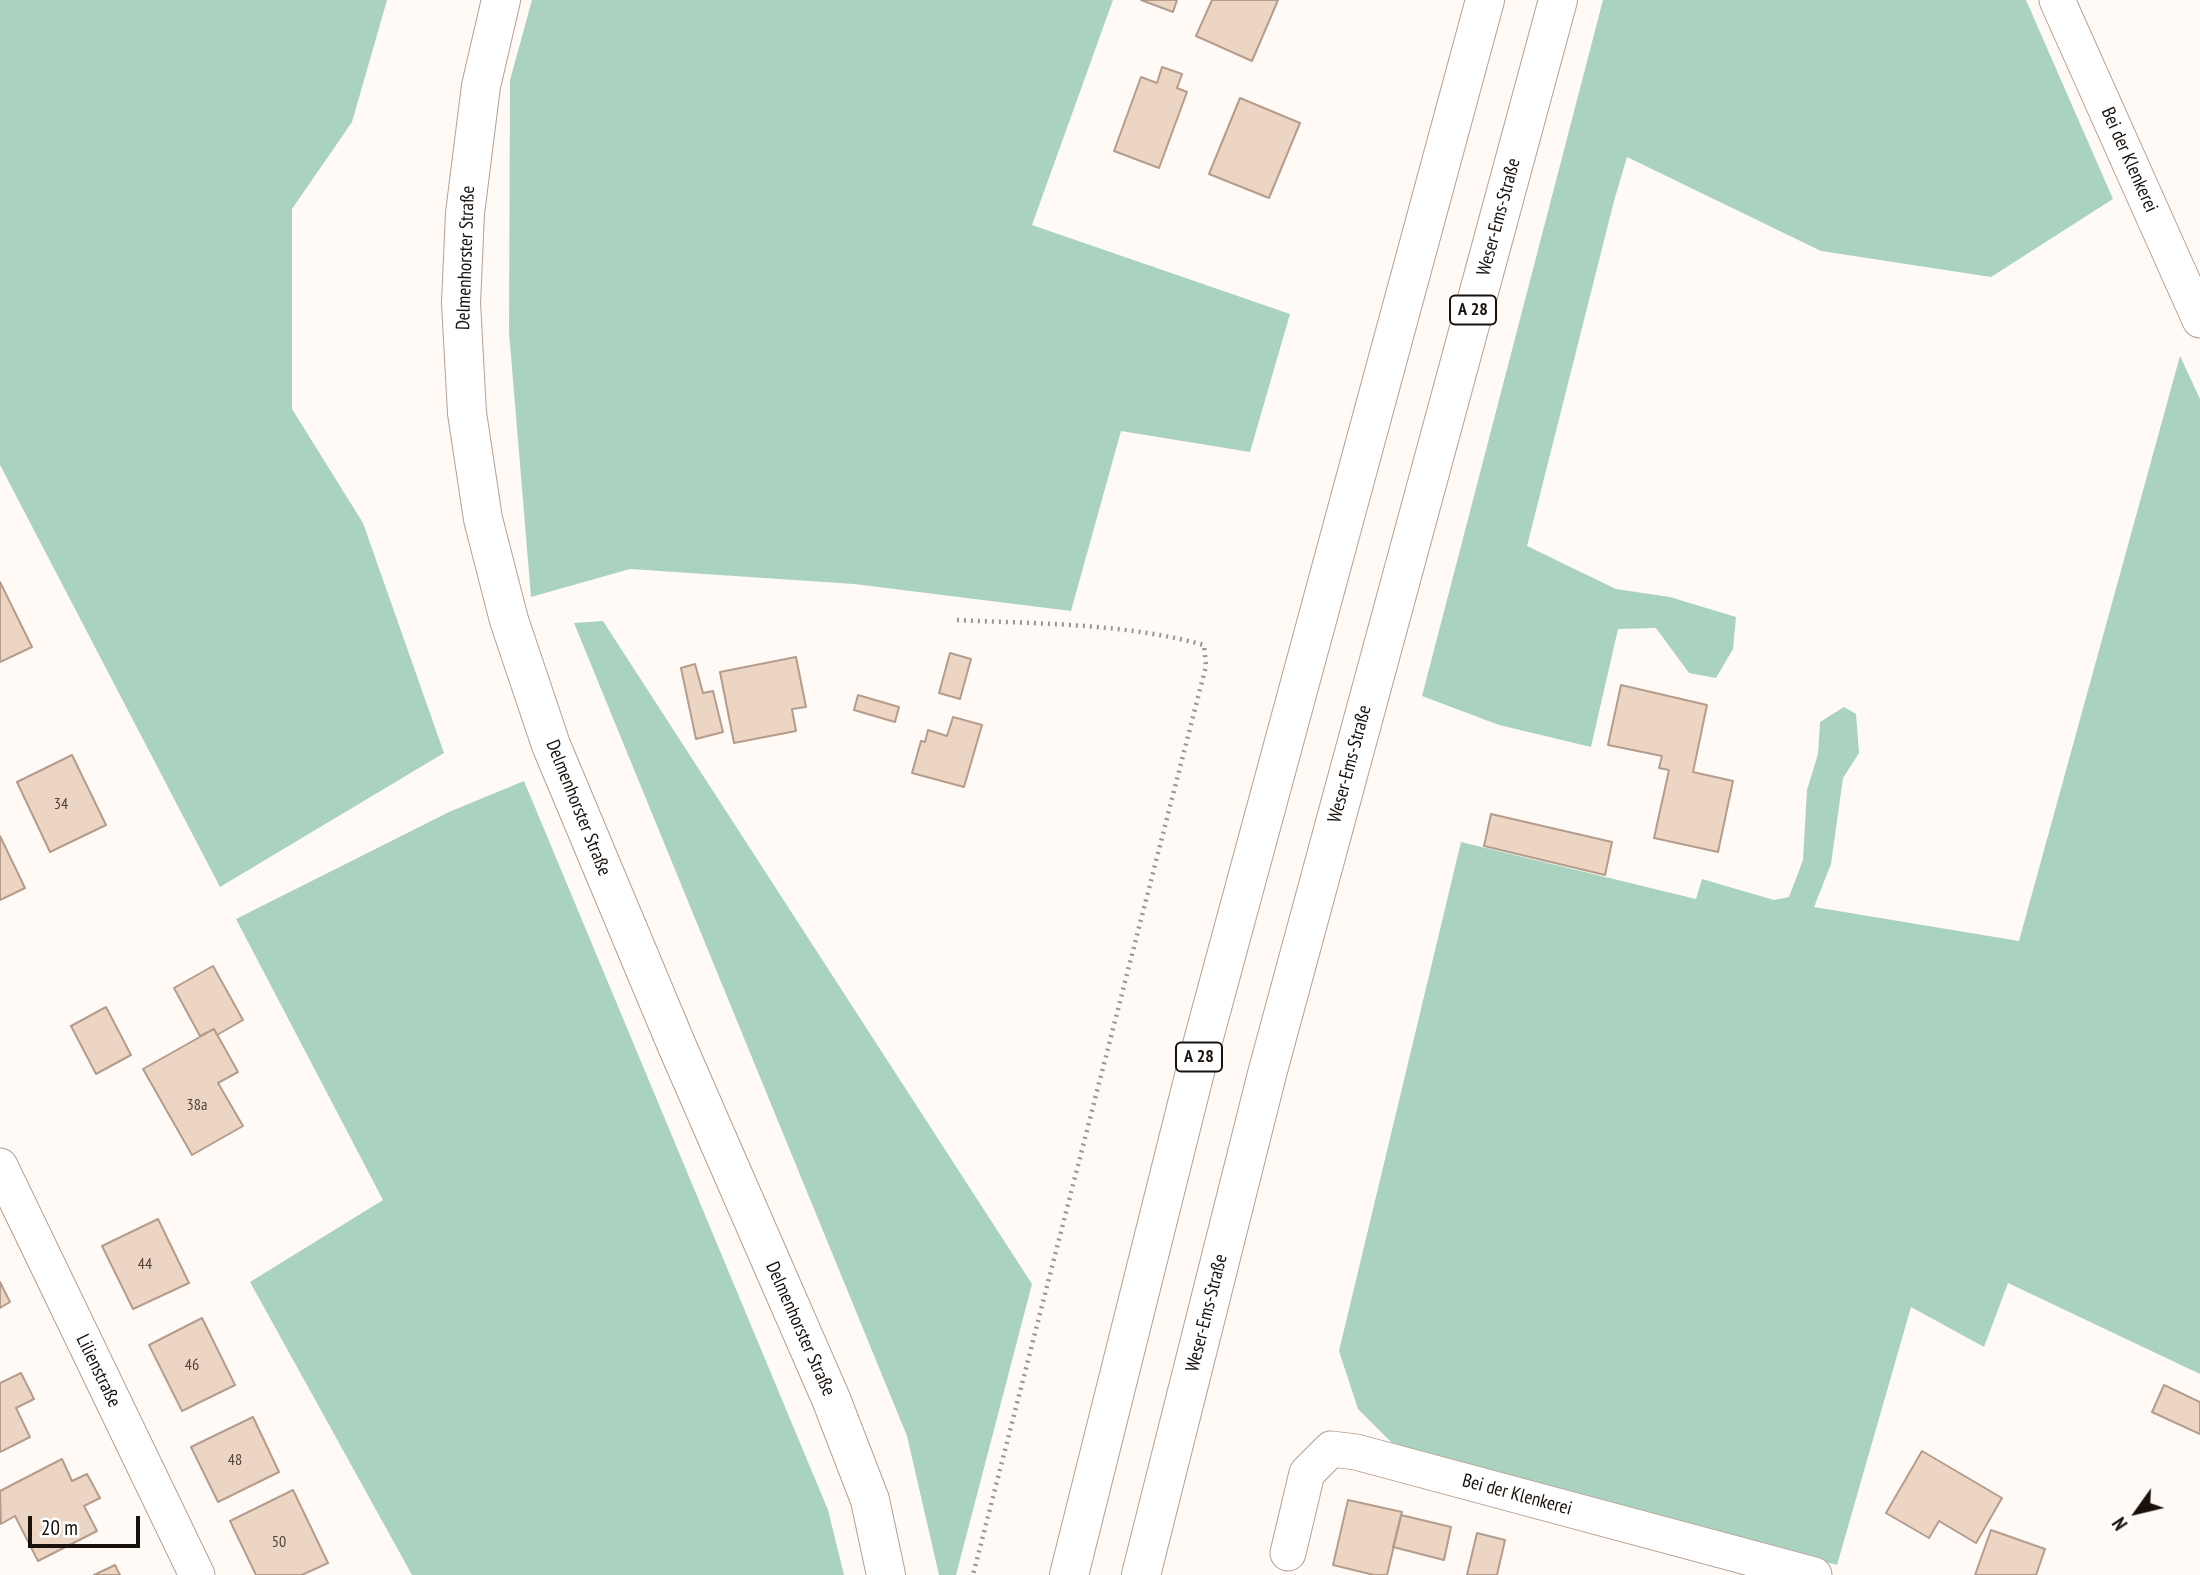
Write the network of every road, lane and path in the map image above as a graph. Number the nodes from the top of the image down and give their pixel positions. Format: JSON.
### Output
{"nodes":[{"id":1,"x":501,"y":0,"type":"edge"},
{"id":2,"x":1485,"y":0,"type":"edge"},
{"id":3,"x":1558,"y":0,"type":"edge"},
{"id":4,"x":2057,"y":0,"type":"edge"},
{"id":5,"x":2200,"y":320,"type":"edge"},
{"id":6,"x":957,"y":621,"type":"dead end"},
{"id":7,"x":0,"y":1166,"type":"edge"},
{"id":8,"x":1288,"y":1553,"type":"dead end"},
{"id":9,"x":197,"y":1575,"type":"edge"},
{"id":10,"x":886,"y":1575,"type":"edge"},
{"id":11,"x":973,"y":1575,"type":"edge"},
{"id":12,"x":1069,"y":1575,"type":"edge"},
{"id":13,"x":1141,"y":1575,"type":"edge"},
{"id":14,"x":1814,"y":1575,"type":"edge"}],
"edges":[{"from":1,"to":10,"type":"main road","name":"Delmenhorster Straße"},
{"from":2,"to":12,"type":"main road","number":"A 28"},
{"from":3,"to":13,"type":"main road","name":"Weser-Ems-Straße","number":"A 28"},
{"from":4,"to":5,"type":"street","name":"Bei der Klenkerei"},
{"from":6,"to":11,"type":"path"},
{"from":7,"to":9,"type":"street","name":"Lilienstraße"},
{"from":8,"to":14,"type":"street","name":"Bei der Klenkerei"}]}
